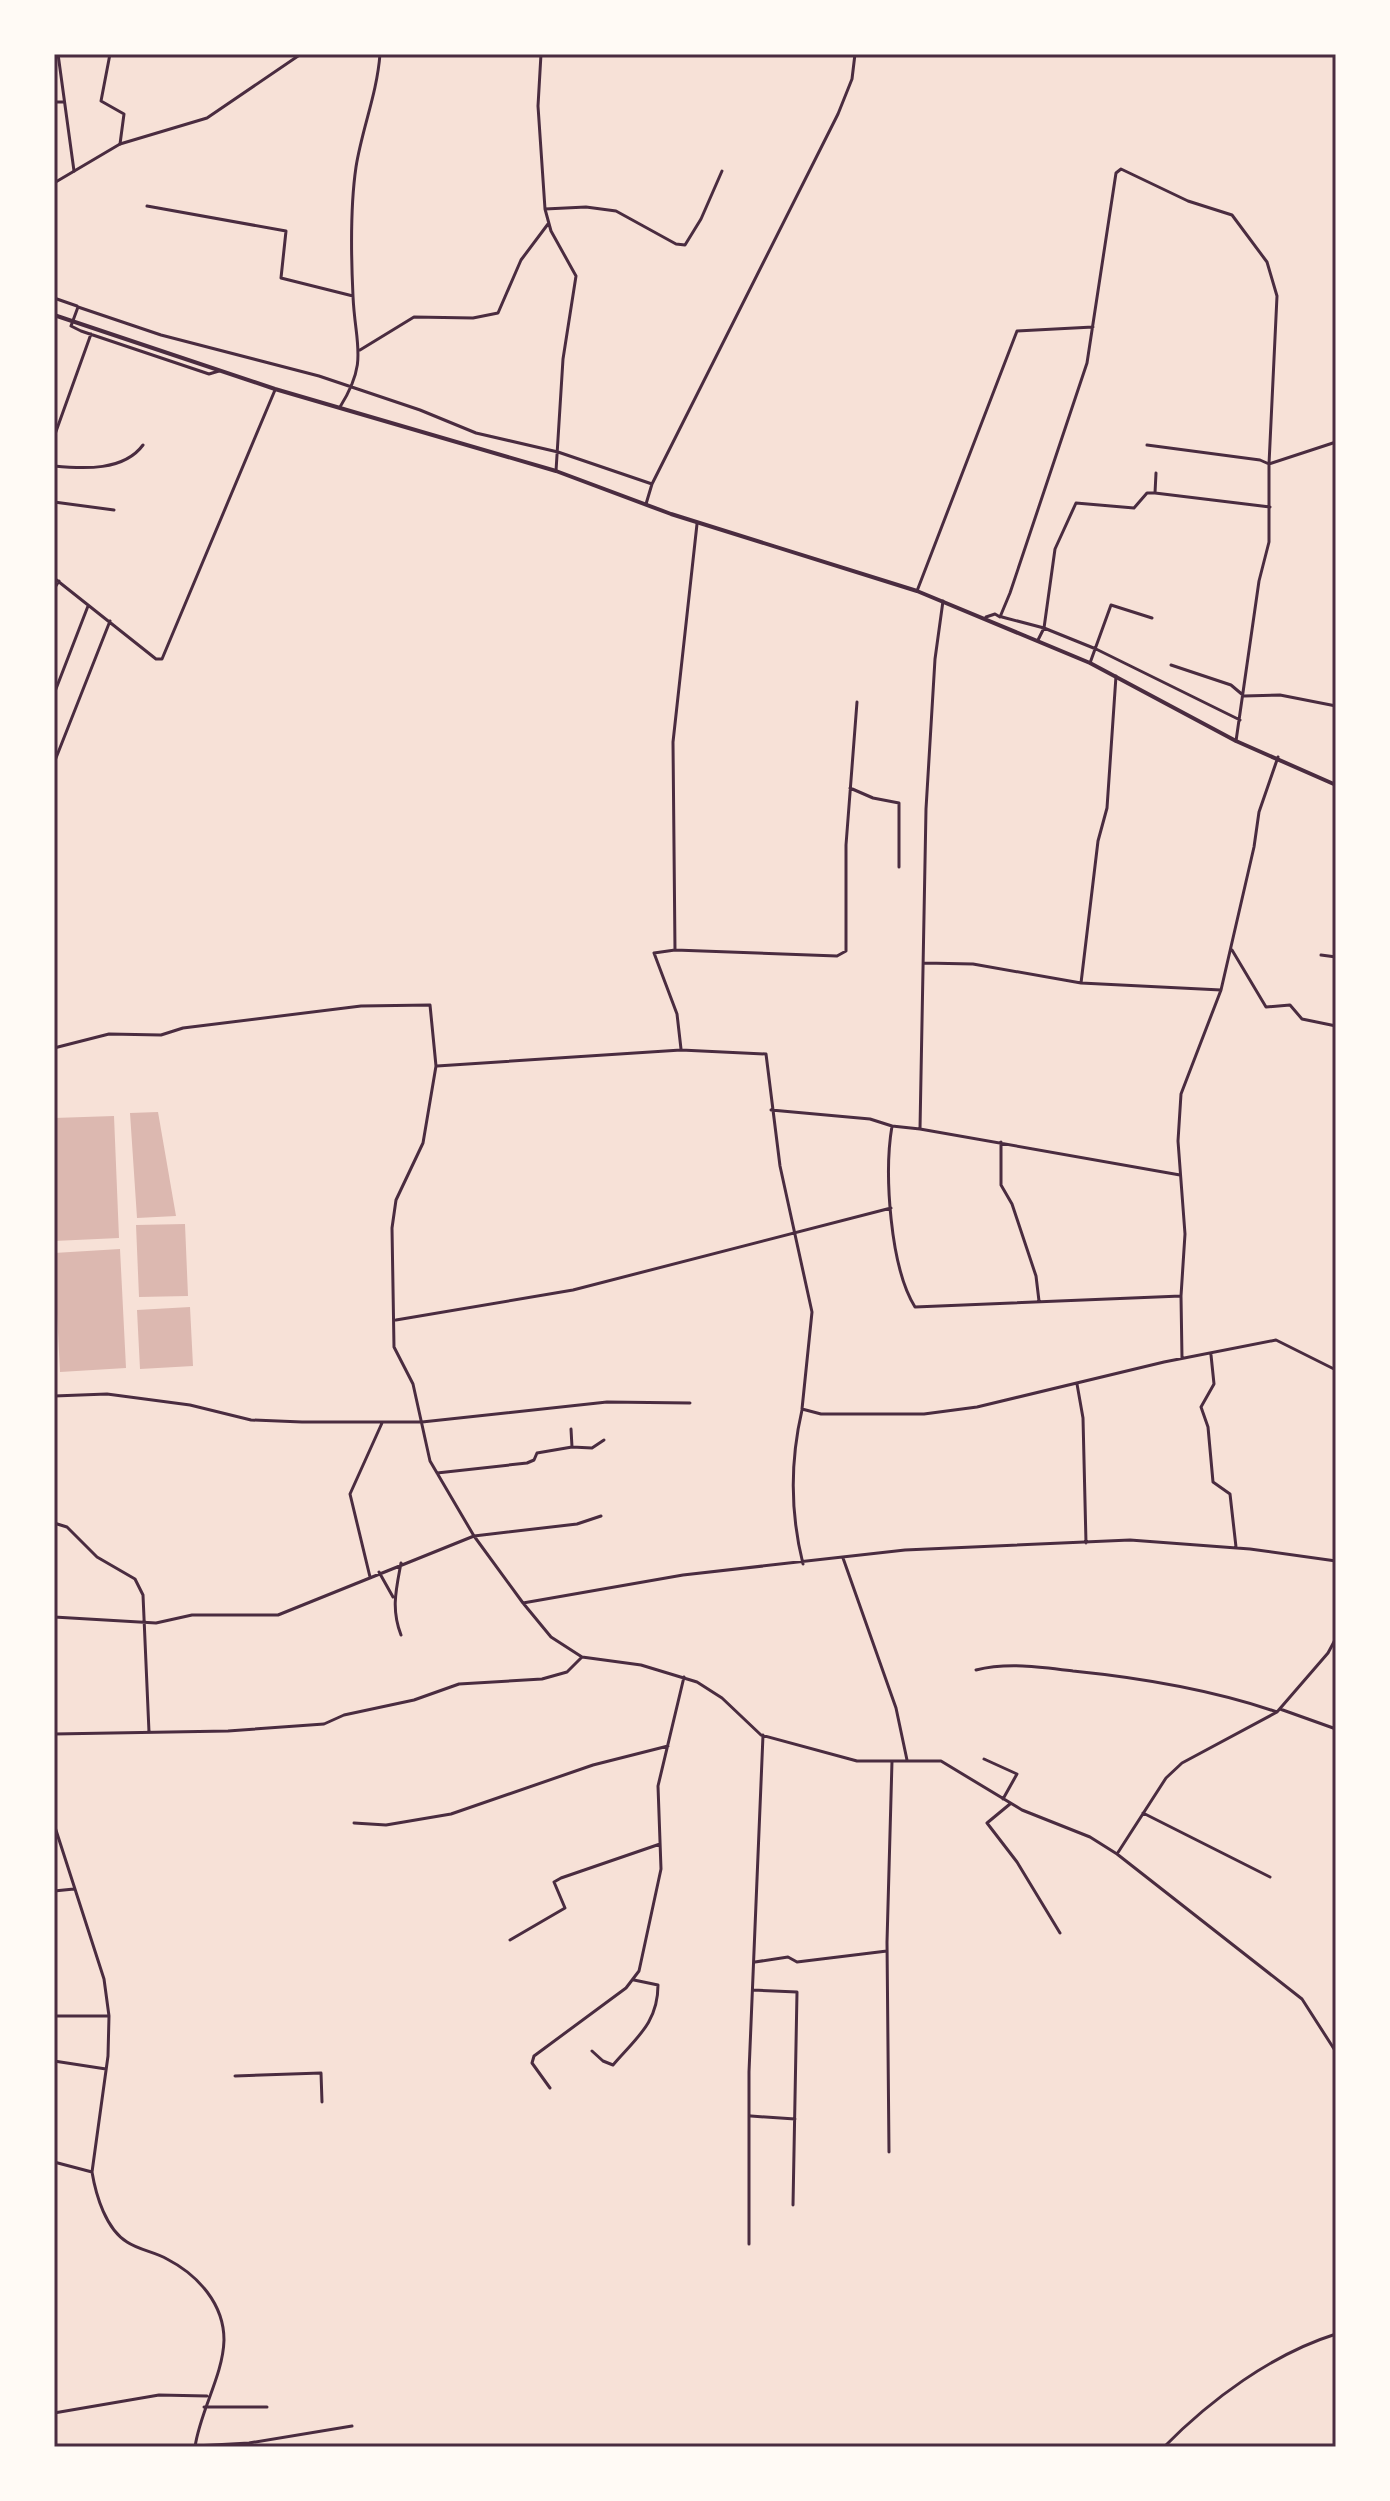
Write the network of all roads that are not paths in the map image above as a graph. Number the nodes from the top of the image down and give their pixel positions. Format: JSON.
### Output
{"nodes":[{"id":1,"x":58,"y":54,"type":"edge"},
{"id":2,"x":110,"y":54,"type":"edge"},
{"id":3,"x":301,"y":54,"type":"edge"},
{"id":4,"x":380,"y":54,"type":"edge"},
{"id":5,"x":541,"y":54,"type":"edge"},
{"id":6,"x":855,"y":54,"type":"edge"},
{"id":7,"x":54,"y":102,"type":"edge"},
{"id":8,"x":63,"y":102,"type":"junction"},
{"id":9,"x":120,"y":144,"type":"junction"},
{"id":10,"x":74,"y":171,"type":"junction"},
{"id":11,"x":722,"y":171,"type":"dead end"},
{"id":12,"x":54,"y":183,"type":"edge"},
{"id":13,"x":147,"y":206,"type":"dead end"},
{"id":14,"x":545,"y":209,"type":"junction"},
{"id":15,"x":548,"y":224,"type":"junction"},
{"id":16,"x":353,"y":296,"type":"junction"},
{"id":17,"x":54,"y":298,"type":"edge"},
{"id":18,"x":78,"y":307,"type":"junction"},
{"id":19,"x":54,"y":315,"type":"edge"},
{"id":20,"x":72,"y":320,"type":"junction"},
{"id":21,"x":1093,"y":327,"type":"junction"},
{"id":22,"x":91,"y":334,"type":"junction"},
{"id":23,"x":360,"y":350,"type":"dead end"},
{"id":24,"x":219,"y":371,"type":"junction"},
{"id":25,"x":353,"y":387,"type":"junction"},
{"id":26,"x":275,"y":389,"type":"junction"},
{"id":27,"x":340,"y":407,"type":"junction"},
{"id":28,"x":54,"y":437,"type":"edge"},
{"id":29,"x":1336,"y":442,"type":"edge"},
{"id":30,"x":143,"y":445,"type":"dead end"},
{"id":31,"x":1147,"y":445,"type":"dead end"},
{"id":32,"x":558,"y":452,"type":"junction"},
{"id":33,"x":1269,"y":464,"type":"junction"},
{"id":34,"x":54,"y":466,"type":"edge"},
{"id":35,"x":556,"y":471,"type":"junction"},
{"id":36,"x":1156,"y":473,"type":"dead end"},
{"id":37,"x":652,"y":484,"type":"junction"},
{"id":38,"x":1155,"y":493,"type":"junction"},
{"id":39,"x":54,"y":502,"type":"edge"},
{"id":40,"x":646,"y":504,"type":"junction"},
{"id":41,"x":1270,"y":507,"type":"junction"},
{"id":42,"x":114,"y":510,"type":"dead end"},
{"id":43,"x":697,"y":523,"type":"junction"},
{"id":44,"x":54,"y":578,"type":"edge"},
{"id":45,"x":59,"y":581,"type":"junction"},
{"id":46,"x":54,"y":589,"type":"edge"},
{"id":47,"x":917,"y":591,"type":"junction"},
{"id":48,"x":943,"y":601,"type":"junction"},
{"id":49,"x":88,"y":606,"type":"junction"},
{"id":50,"x":986,"y":617,"type":"junction"},
{"id":51,"x":1000,"y":617,"type":"junction"},
{"id":52,"x":1152,"y":618,"type":"dead end"},
{"id":53,"x":110,"y":621,"type":"junction"},
{"id":54,"x":1044,"y":628,"type":"junction"},
{"id":55,"x":1038,"y":640,"type":"junction"},
{"id":56,"x":1096,"y":649,"type":"junction"},
{"id":57,"x":1090,"y":663,"type":"junction"},
{"id":58,"x":1171,"y":665,"type":"dead end"},
{"id":59,"x":1116,"y":676,"type":"junction"},
{"id":60,"x":54,"y":694,"type":"edge"},
{"id":61,"x":1244,"y":696,"type":"junction"},
{"id":62,"x":857,"y":702,"type":"dead end"},
{"id":63,"x":1336,"y":706,"type":"edge"},
{"id":64,"x":1240,"y":720,"type":"junction"},
{"id":65,"x":1236,"y":741,"type":"junction"},
{"id":66,"x":1278,"y":757,"type":"junction"},
{"id":67,"x":54,"y":763,"type":"edge"},
{"id":68,"x":1336,"y":785,"type":"edge"},
{"id":69,"x":850,"y":788,"type":"junction"},
{"id":70,"x":899,"y":867,"type":"dead end"},
{"id":71,"x":1231,"y":948,"type":"junction"},
{"id":72,"x":675,"y":950,"type":"junction"},
{"id":73,"x":1321,"y":955,"type":"dead end"},
{"id":74,"x":1336,"y":957,"type":"edge"},
{"id":75,"x":924,"y":963,"type":"junction"},
{"id":76,"x":1081,"y":983,"type":"junction"},
{"id":77,"x":1221,"y":990,"type":"junction"},
{"id":78,"x":1336,"y":1026,"type":"edge"},
{"id":79,"x":54,"y":1048,"type":"edge"},
{"id":80,"x":681,"y":1050,"type":"junction"},
{"id":81,"x":436,"y":1066,"type":"junction"},
{"id":82,"x":771,"y":1110,"type":"junction"},
{"id":83,"x":892,"y":1126,"type":"junction"},
{"id":84,"x":920,"y":1129,"type":"junction"},
{"id":85,"x":1001,"y":1142,"type":"junction"},
{"id":86,"x":1180,"y":1175,"type":"junction"},
{"id":87,"x":891,"y":1208,"type":"junction"},
{"id":88,"x":793,"y":1231,"type":"junction"},
{"id":89,"x":1181,"y":1296,"type":"junction"},
{"id":90,"x":1039,"y":1301,"type":"junction"},
{"id":91,"x":395,"y":1320,"type":"junction"},
{"id":92,"x":1210,"y":1353,"type":"junction"},
{"id":93,"x":1182,"y":1358,"type":"junction"},
{"id":94,"x":1336,"y":1370,"type":"edge"},
{"id":95,"x":1077,"y":1384,"type":"junction"},
{"id":96,"x":54,"y":1396,"type":"edge"},
{"id":97,"x":690,"y":1403,"type":"dead end"},
{"id":98,"x":802,"y":1409,"type":"junction"},
{"id":99,"x":422,"y":1422,"type":"junction"},
{"id":100,"x":382,"y":1423,"type":"junction"},
{"id":101,"x":571,"y":1429,"type":"dead end"},
{"id":102,"x":604,"y":1440,"type":"dead end"},
{"id":103,"x":572,"y":1447,"type":"junction"},
{"id":104,"x":437,"y":1473,"type":"junction"},
{"id":105,"x":601,"y":1516,"type":"dead end"},
{"id":106,"x":54,"y":1523,"type":"edge"},
{"id":107,"x":474,"y":1536,"type":"junction"},
{"id":108,"x":1086,"y":1543,"type":"junction"},
{"id":109,"x":1236,"y":1547,"type":"junction"},
{"id":110,"x":843,"y":1558,"type":"junction"},
{"id":111,"x":1336,"y":1561,"type":"edge"},
{"id":112,"x":401,"y":1563,"type":"junction"},
{"id":113,"x":803,"y":1564,"type":"junction"},
{"id":114,"x":379,"y":1572,"type":"junction"},
{"id":115,"x":370,"y":1577,"type":"junction"},
{"id":116,"x":394,"y":1602,"type":"junction"},
{"id":117,"x":523,"y":1603,"type":"junction"},
{"id":118,"x":54,"y":1617,"type":"edge"},
{"id":119,"x":142,"y":1622,"type":"junction"},
{"id":120,"x":401,"y":1635,"type":"dead end"},
{"id":121,"x":1336,"y":1638,"type":"edge"},
{"id":122,"x":582,"y":1657,"type":"junction"},
{"id":123,"x":976,"y":1670,"type":"dead end"},
{"id":124,"x":684,"y":1677,"type":"junction"},
{"id":125,"x":1278,"y":1710,"type":"junction"},
{"id":126,"x":1336,"y":1729,"type":"edge"},
{"id":127,"x":149,"y":1733,"type":"junction"},
{"id":128,"x":54,"y":1734,"type":"edge"},
{"id":129,"x":763,"y":1735,"type":"junction"},
{"id":130,"x":668,"y":1746,"type":"junction"},
{"id":131,"x":984,"y":1759,"type":"dead end"},
{"id":132,"x":907,"y":1760,"type":"junction"},
{"id":133,"x":892,"y":1761,"type":"junction"},
{"id":134,"x":1003,"y":1799,"type":"junction"},
{"id":135,"x":1010,"y":1804,"type":"junction"},
{"id":136,"x":1143,"y":1813,"type":"junction"},
{"id":137,"x":354,"y":1823,"type":"dead end"},
{"id":138,"x":54,"y":1824,"type":"edge"},
{"id":139,"x":660,"y":1844,"type":"junction"},
{"id":140,"x":1117,"y":1854,"type":"junction"},
{"id":141,"x":1270,"y":1877,"type":"dead end"},
{"id":142,"x":74,"y":1889,"type":"junction"},
{"id":143,"x":54,"y":1891,"type":"edge"},
{"id":144,"x":1060,"y":1933,"type":"dead end"},
{"id":145,"x":510,"y":1940,"type":"dead end"},
{"id":146,"x":887,"y":1951,"type":"junction"},
{"id":147,"x":755,"y":1962,"type":"junction"},
{"id":148,"x":634,"y":1980,"type":"junction"},
{"id":149,"x":753,"y":1990,"type":"junction"},
{"id":150,"x":54,"y":2016,"type":"edge"},
{"id":151,"x":109,"y":2016,"type":"junction"},
{"id":152,"x":592,"y":2051,"type":"dead end"},
{"id":153,"x":1336,"y":2052,"type":"edge"},
{"id":154,"x":54,"y":2061,"type":"edge"},
{"id":155,"x":106,"y":2069,"type":"junction"},
{"id":156,"x":235,"y":2076,"type":"dead end"},
{"id":157,"x":550,"y":2088,"type":"dead end"},
{"id":158,"x":322,"y":2102,"type":"dead end"},
{"id":159,"x":749,"y":2116,"type":"junction"},
{"id":160,"x":795,"y":2119,"type":"junction"},
{"id":161,"x":889,"y":2152,"type":"dead end"},
{"id":162,"x":54,"y":2162,"type":"edge"},
{"id":163,"x":92,"y":2172,"type":"junction"},
{"id":164,"x":793,"y":2205,"type":"dead end"},
{"id":165,"x":749,"y":2244,"type":"dead end"},
{"id":166,"x":1336,"y":2334,"type":"edge"},
{"id":167,"x":207,"y":2396,"type":"junction"},
{"id":168,"x":204,"y":2407,"type":"junction"},
{"id":169,"x":267,"y":2407,"type":"dead end"},
{"id":170,"x":54,"y":2413,"type":"edge"},
{"id":171,"x":352,"y":2426,"type":"dead end"},
{"id":172,"x":195,"y":2446,"type":"edge"},
{"id":173,"x":1164,"y":2447,"type":"edge"}],
"edges":[{"from":1,"to":8,"type":"street"},
{"from":2,"to":9,"type":"street"},
{"from":3,"to":9,"type":"street"},
{"from":4,"to":16,"type":"street"},
{"from":5,"to":14,"type":"street"},
{"from":6,"to":37,"type":"street"},
{"from":7,"to":8,"type":"street"},
{"from":8,"to":10,"type":"street"},
{"from":9,"to":10,"type":"street"},
{"from":10,"to":12,"type":"street"},
{"from":11,"to":14,"type":"street"},
{"from":13,"to":16,"type":"street"},
{"from":14,"to":15,"type":"street"},
{"from":15,"to":23,"type":"street"},
{"from":15,"to":32,"type":"street"},
{"from":16,"to":25,"type":"street"},
{"from":17,"to":18,"type":"street"},
{"from":18,"to":20,"type":"street"},
{"from":18,"to":25,"type":"street"},
{"from":19,"to":20,"type":"highway"},
{"from":20,"to":22,"type":"street"},
{"from":20,"to":24,"type":"highway"},
{"from":21,"to":33,"type":"street"},
{"from":21,"to":47,"type":"street"},
{"from":21,"to":51,"type":"street"},
{"from":22,"to":24,"type":"street"},
{"from":22,"to":28,"type":"street"},
{"from":24,"to":26,"type":"highway"},
{"from":25,"to":27,"type":"street"},
{"from":25,"to":32,"type":"street"},
{"from":26,"to":27,"type":"highway"},
{"from":26,"to":53,"type":"street"},
{"from":27,"to":35,"type":"highway"},
{"from":29,"to":33,"type":"street"},
{"from":30,"to":34,"type":"street"},
{"from":31,"to":33,"type":"street"},
{"from":32,"to":35,"type":"street"},
{"from":32,"to":37,"type":"street"},
{"from":33,"to":41,"type":"street"},
{"from":35,"to":40,"type":"highway"},
{"from":36,"to":38,"type":"street"},
{"from":37,"to":40,"type":"street"},
{"from":38,"to":41,"type":"street"},
{"from":38,"to":54,"type":"street"},
{"from":39,"to":42,"type":"street"},
{"from":40,"to":43,"type":"highway"},
{"from":41,"to":61,"type":"street"},
{"from":43,"to":47,"type":"highway"},
{"from":43,"to":72,"type":"street"},
{"from":44,"to":45,"type":"street"},
{"from":45,"to":46,"type":"street"},
{"from":45,"to":49,"type":"street"},
{"from":47,"to":48,"type":"highway"},
{"from":48,"to":50,"type":"highway"},
{"from":48,"to":75,"type":"street"},
{"from":49,"to":53,"type":"street"},
{"from":49,"to":60,"type":"street"},
{"from":50,"to":51,"type":"street"},
{"from":50,"to":55,"type":"highway"},
{"from":51,"to":54,"type":"street"},
{"from":52,"to":56,"type":"street"},
{"from":53,"to":67,"type":"street"},
{"from":54,"to":55,"type":"street"},
{"from":54,"to":56,"type":"street"},
{"from":55,"to":57,"type":"highway"},
{"from":56,"to":57,"type":"street"},
{"from":56,"to":64,"type":"street"},
{"from":57,"to":59,"type":"highway"},
{"from":58,"to":61,"type":"street"},
{"from":59,"to":65,"type":"highway"},
{"from":59,"to":76,"type":"street"},
{"from":61,"to":63,"type":"street"},
{"from":61,"to":64,"type":"street"},
{"from":62,"to":69,"type":"street"},
{"from":64,"to":65,"type":"street"},
{"from":65,"to":66,"type":"highway"},
{"from":66,"to":68,"type":"highway"},
{"from":66,"to":71,"type":"street"},
{"from":69,"to":70,"type":"street"},
{"from":69,"to":72,"type":"street"},
{"from":71,"to":77,"type":"street"},
{"from":71,"to":78,"type":"street"},
{"from":72,"to":80,"type":"street"},
{"from":73,"to":74,"type":"street"},
{"from":75,"to":76,"type":"street"},
{"from":75,"to":84,"type":"street"},
{"from":76,"to":77,"type":"street"},
{"from":77,"to":86,"type":"street"},
{"from":79,"to":81,"type":"street"},
{"from":80,"to":81,"type":"street"},
{"from":80,"to":82,"type":"street"},
{"from":81,"to":91,"type":"street"},
{"from":82,"to":83,"type":"street"},
{"from":82,"to":88,"type":"street"},
{"from":83,"to":84,"type":"street"},
{"from":83,"to":87,"type":"street"},
{"from":84,"to":85,"type":"street"},
{"from":85,"to":86,"type":"street"},
{"from":85,"to":90,"type":"street"},
{"from":86,"to":89,"type":"street"},
{"from":87,"to":88,"type":"street"},
{"from":87,"to":90,"type":"street"},
{"from":88,"to":91,"type":"street"},
{"from":88,"to":98,"type":"street"},
{"from":89,"to":90,"type":"street"},
{"from":89,"to":93,"type":"street"},
{"from":91,"to":99,"type":"street"},
{"from":92,"to":93,"type":"street"},
{"from":92,"to":94,"type":"street"},
{"from":92,"to":109,"type":"street"},
{"from":93,"to":95,"type":"street"},
{"from":95,"to":98,"type":"street"},
{"from":95,"to":108,"type":"street"},
{"from":96,"to":100,"type":"street"},
{"from":97,"to":99,"type":"street"},
{"from":98,"to":113,"type":"street"},
{"from":99,"to":100,"type":"street"},
{"from":99,"to":104,"type":"street"},
{"from":100,"to":115,"type":"street"},
{"from":101,"to":103,"type":"street"},
{"from":102,"to":103,"type":"street"},
{"from":103,"to":104,"type":"street"},
{"from":104,"to":107,"type":"street"},
{"from":105,"to":107,"type":"street"},
{"from":106,"to":119,"type":"street"},
{"from":107,"to":112,"type":"street"},
{"from":107,"to":117,"type":"street"},
{"from":108,"to":109,"type":"street"},
{"from":108,"to":110,"type":"street"},
{"from":109,"to":111,"type":"street"},
{"from":110,"to":113,"type":"street"},
{"from":110,"to":132,"type":"street"},
{"from":112,"to":114,"type":"street"},
{"from":112,"to":116,"type":"street"},
{"from":113,"to":117,"type":"street"},
{"from":114,"to":115,"type":"street"},
{"from":114,"to":116,"type":"street"},
{"from":115,"to":119,"type":"street"},
{"from":116,"to":120,"type":"street"},
{"from":117,"to":122,"type":"street"},
{"from":118,"to":119,"type":"street"},
{"from":119,"to":127,"type":"street"},
{"from":121,"to":125,"type":"street"},
{"from":122,"to":124,"type":"street"},
{"from":122,"to":127,"type":"street"},
{"from":123,"to":125,"type":"street"},
{"from":124,"to":129,"type":"street"},
{"from":124,"to":130,"type":"street"},
{"from":125,"to":126,"type":"street"},
{"from":125,"to":136,"type":"street"},
{"from":127,"to":128,"type":"street"},
{"from":129,"to":133,"type":"street"},
{"from":129,"to":147,"type":"street"},
{"from":130,"to":137,"type":"street"},
{"from":130,"to":139,"type":"street"},
{"from":131,"to":134,"type":"street"},
{"from":132,"to":133,"type":"street"},
{"from":132,"to":134,"type":"street"},
{"from":133,"to":146,"type":"street"},
{"from":134,"to":135,"type":"street"},
{"from":135,"to":140,"type":"street"},
{"from":135,"to":144,"type":"street"},
{"from":136,"to":140,"type":"street"},
{"from":136,"to":141,"type":"street"},
{"from":138,"to":142,"type":"street"},
{"from":139,"to":145,"type":"street"},
{"from":139,"to":148,"type":"street"},
{"from":140,"to":153,"type":"street"},
{"from":142,"to":143,"type":"street"},
{"from":142,"to":151,"type":"street"},
{"from":146,"to":147,"type":"street"},
{"from":146,"to":161,"type":"street"},
{"from":147,"to":149,"type":"street"},
{"from":148,"to":152,"type":"street"},
{"from":148,"to":157,"type":"street"},
{"from":149,"to":159,"type":"street"},
{"from":149,"to":160,"type":"street"},
{"from":150,"to":151,"type":"street"},
{"from":151,"to":155,"type":"street"},
{"from":154,"to":155,"type":"street"},
{"from":155,"to":163,"type":"street"},
{"from":156,"to":158,"type":"street"},
{"from":159,"to":160,"type":"street"},
{"from":159,"to":165,"type":"street"},
{"from":160,"to":164,"type":"street"},
{"from":162,"to":163,"type":"street"},
{"from":163,"to":167,"type":"street"},
{"from":166,"to":173,"type":"street"},
{"from":167,"to":168,"type":"street"},
{"from":167,"to":170,"type":"street"},
{"from":168,"to":169,"type":"street"},
{"from":168,"to":172,"type":"street"},
{"from":171,"to":172,"type":"street"}]}
